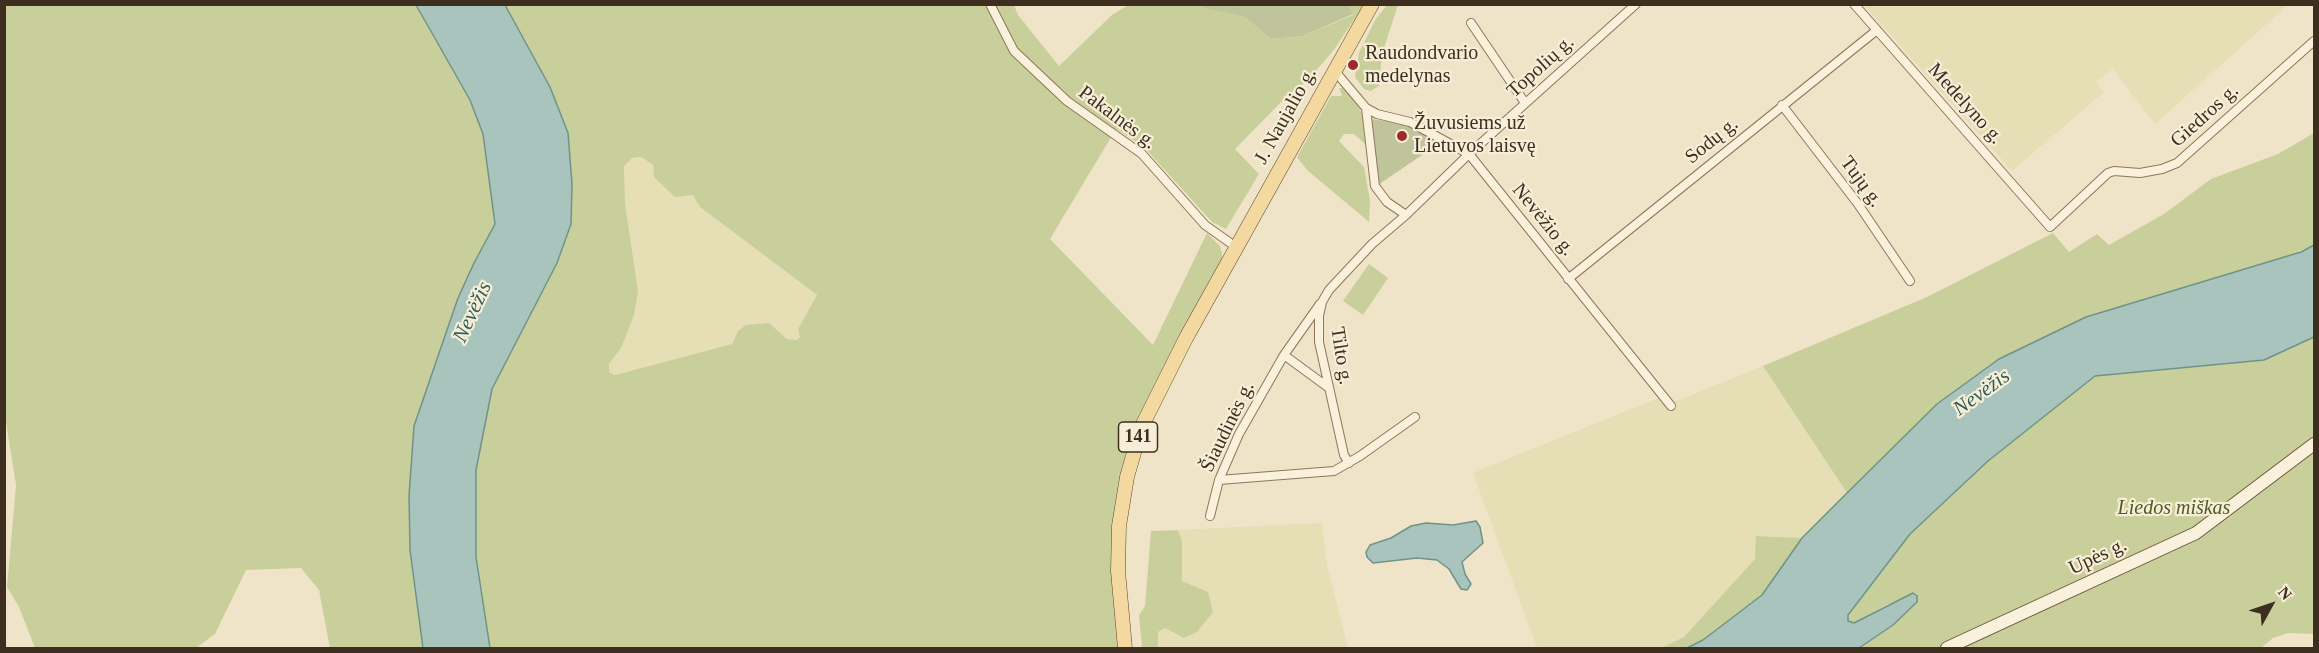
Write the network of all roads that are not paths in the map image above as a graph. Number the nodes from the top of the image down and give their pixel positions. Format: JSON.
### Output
{"nodes":[{"id":1,"x":990,"y":4,"type":"edge"},
{"id":2,"x":1372,"y":4,"type":"edge"},
{"id":3,"x":1636,"y":4,"type":"edge"},
{"id":4,"x":1854,"y":4,"type":"edge"},
{"id":5,"x":1471,"y":23,"type":"dead end"},
{"id":6,"x":1877,"y":30,"type":"junction"},
{"id":7,"x":2314,"y":41,"type":"edge"},
{"id":8,"x":1334,"y":69,"type":"junction"},
{"id":9,"x":1525,"y":103,"type":"junction"},
{"id":10,"x":1782,"y":105,"type":"junction"},
{"id":11,"x":1366,"y":108,"type":"junction"},
{"id":12,"x":1468,"y":154,"type":"junction"},
{"id":13,"x":1407,"y":215,"type":"junction"},
{"id":14,"x":2050,"y":227,"type":"joint"},
{"id":15,"x":1236,"y":247,"type":"junction"},
{"id":16,"x":1569,"y":279,"type":"junction"},
{"id":17,"x":1910,"y":281,"type":"dead end"},
{"id":18,"x":1322,"y":302,"type":"junction"},
{"id":19,"x":1284,"y":355,"type":"junction"},
{"id":20,"x":1329,"y":388,"type":"junction"},
{"id":21,"x":1671,"y":406,"type":"dead end"},
{"id":22,"x":1415,"y":417,"type":"dead end"},
{"id":23,"x":2314,"y":444,"type":"edge"},
{"id":24,"x":1349,"y":463,"type":"junction"},
{"id":25,"x":1219,"y":480,"type":"junction"},
{"id":26,"x":1210,"y":516,"type":"dead end"},
{"id":27,"x":1125,"y":648,"type":"edge"},
{"id":28,"x":1947,"y":648,"type":"edge"}],
"edges":[{"from":1,"to":15,"type":"street","name":"Pakalnės g."},
{"from":2,"to":8,"type":"main road","name":"J. Naujalio g.","number":"141"},
{"from":3,"to":9,"type":"street","name":"Topolių g."},
{"from":4,"to":6,"type":"street","name":"Medelyno g."},
{"from":5,"to":9,"type":"street"},
{"from":6,"to":10,"type":"street","name":"Sodų g."},
{"from":6,"to":14,"type":"street","name":"Medelyno g."},
{"from":7,"to":14,"type":"street","name":"Giedros g."},
{"from":8,"to":11,"type":"street"},
{"from":8,"to":15,"type":"main road","name":"J. Naujalio g.","number":"141"},
{"from":9,"to":12,"type":"street","name":"Topolių g."},
{"from":10,"to":16,"type":"street","name":"Sodų g."},
{"from":10,"to":17,"type":"street","name":"Tujų g."},
{"from":11,"to":12,"type":"street","name":"Nevėžio g."},
{"from":11,"to":13,"type":"street"},
{"from":12,"to":13,"type":"street","name":"Tilto g."},
{"from":12,"to":16,"type":"street","name":"Nevėžio g."},
{"from":13,"to":18,"type":"street","name":"Tilto g."},
{"from":15,"to":27,"type":"main road","number":"141"},
{"from":16,"to":21,"type":"street","name":"Nevėžio g."},
{"from":18,"to":19,"type":"street","name":"Šiaudinės g."},
{"from":18,"to":20,"type":"street","name":"Tilto g."},
{"from":19,"to":20,"type":"street"},
{"from":19,"to":25,"type":"street","name":"Šiaudinės g."},
{"from":20,"to":24,"type":"street","name":"Tilto g."},
{"from":22,"to":24,"type":"street"},
{"from":23,"to":28,"type":"main road","name":"Upės g."},
{"from":24,"to":25,"type":"street"},
{"from":25,"to":26,"type":"street","name":"Šiaudinės g."}]}
